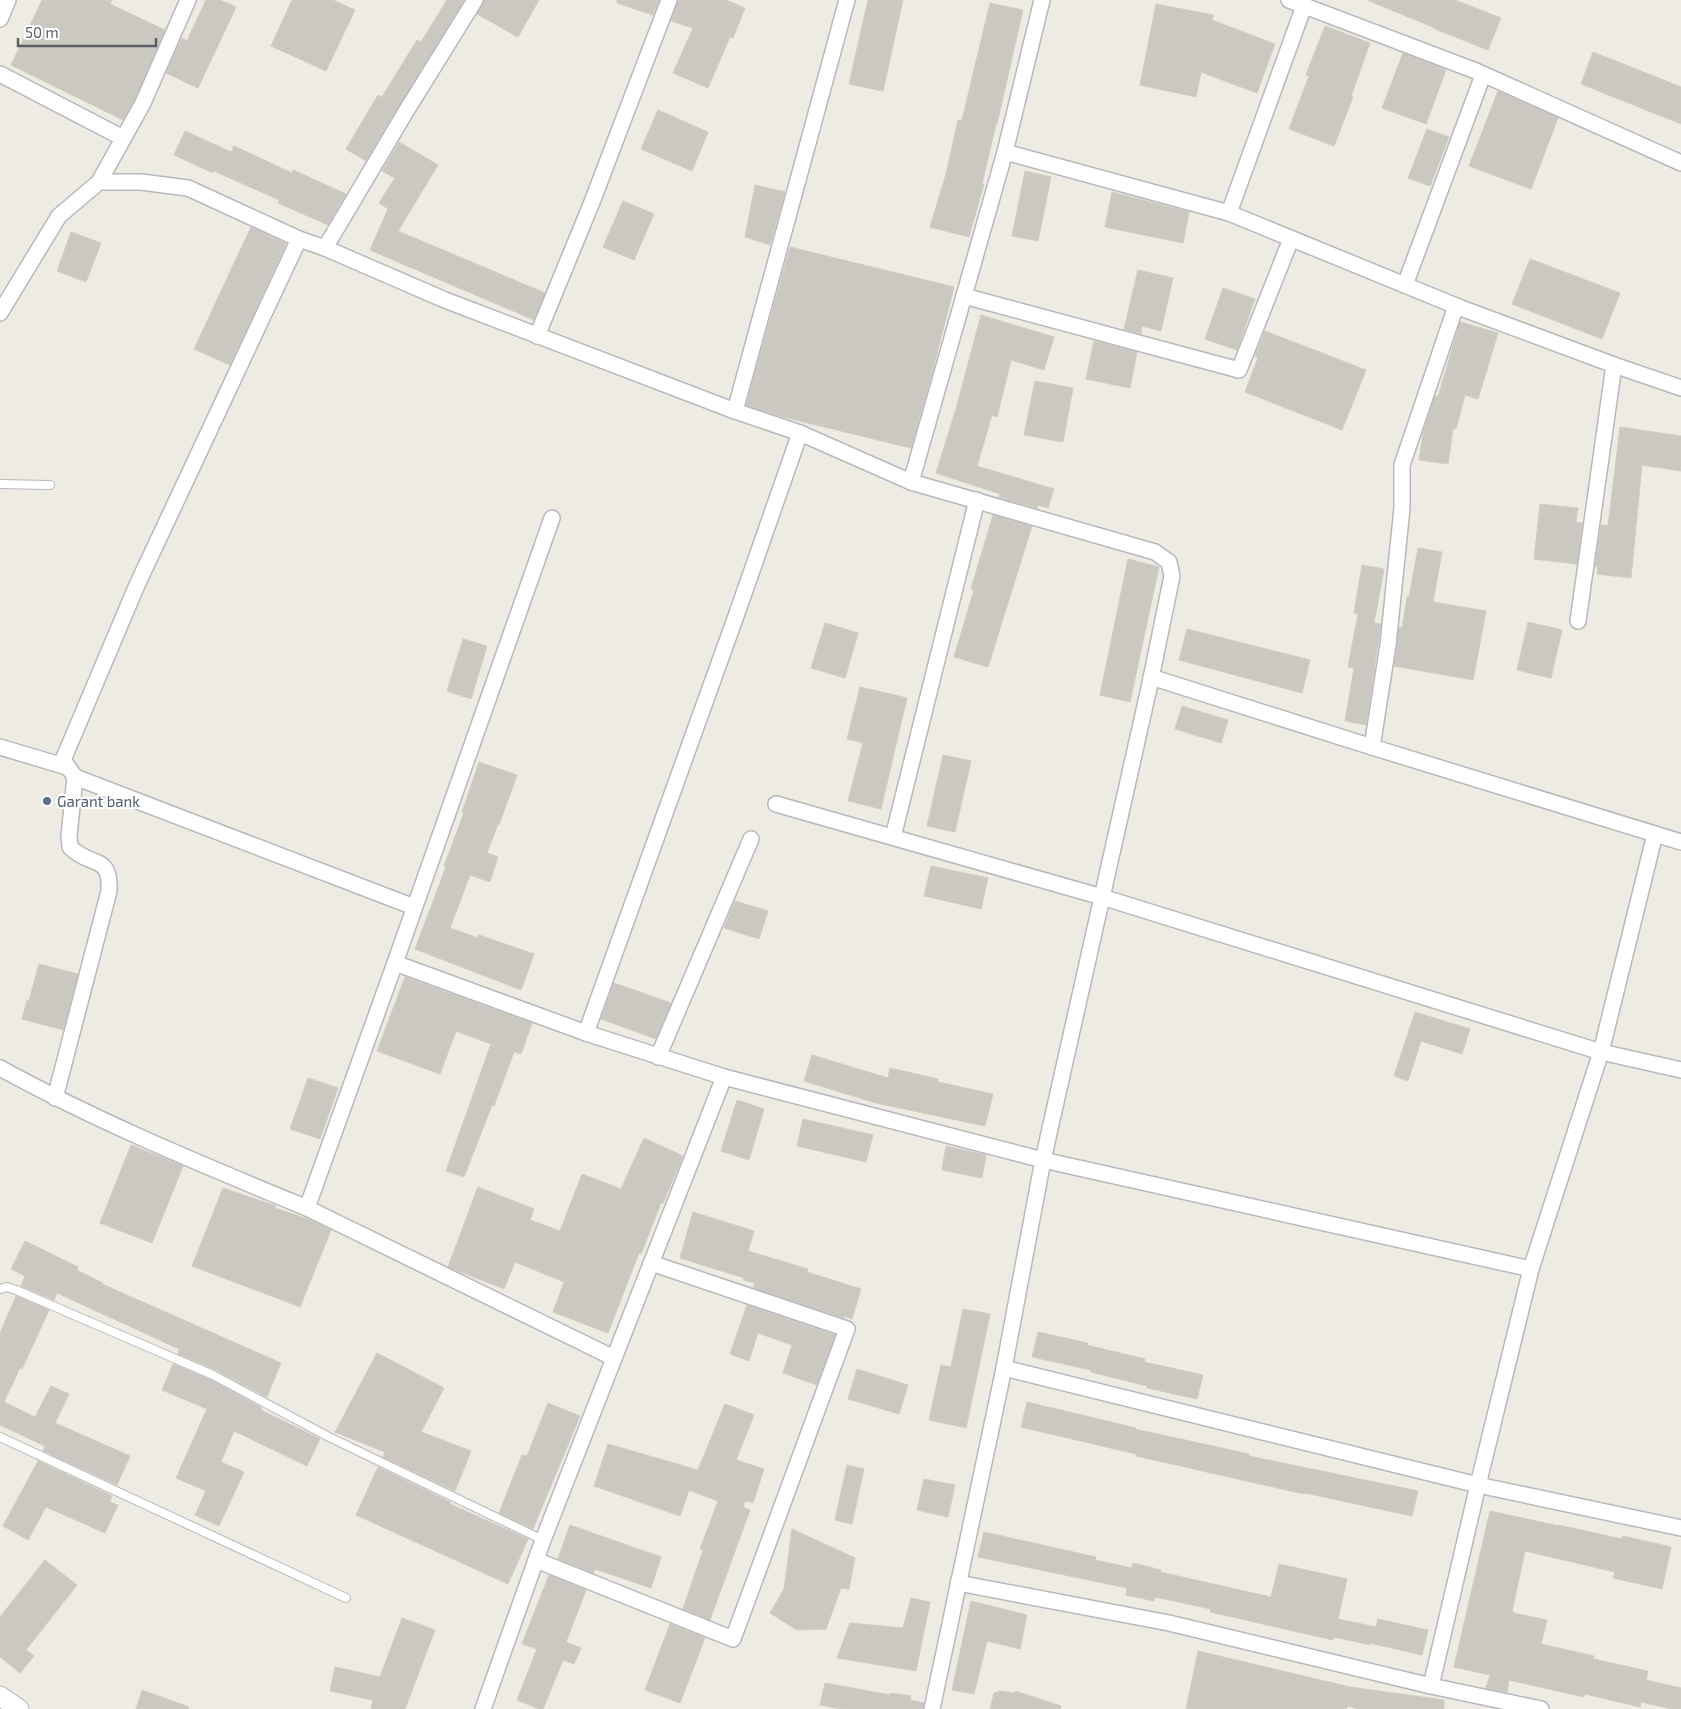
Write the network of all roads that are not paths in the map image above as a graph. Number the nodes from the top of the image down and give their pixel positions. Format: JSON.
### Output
{"nodes":[{"id":1,"x":8,"y":0,"type":"edge"},
{"id":2,"x":188,"y":0,"type":"edge"},
{"id":3,"x":475,"y":0,"type":"edge"},
{"id":4,"x":669,"y":0,"type":"edge"},
{"id":5,"x":847,"y":0,"type":"edge"},
{"id":6,"x":1042,"y":0,"type":"edge"},
{"id":7,"x":1288,"y":0,"type":"edge"},
{"id":8,"x":1304,"y":6,"type":"junction"},
{"id":9,"x":0,"y":19,"type":"edge"},
{"id":10,"x":0,"y":74,"type":"edge"},
{"id":11,"x":1483,"y":74,"type":"junction"},
{"id":12,"x":123,"y":138,"type":"junction"},
{"id":13,"x":1005,"y":152,"type":"junction"},
{"id":14,"x":1681,"y":163,"type":"edge"},
{"id":15,"x":99,"y":182,"type":"junction"},
{"id":16,"x":1229,"y":213,"type":"junction"},
{"id":17,"x":1291,"y":238,"type":"junction"},
{"id":18,"x":299,"y":239,"type":"junction"},
{"id":19,"x":325,"y":248,"type":"junction"},
{"id":20,"x":1405,"y":285,"type":"junction"},
{"id":21,"x":964,"y":296,"type":"junction"},
{"id":22,"x":1456,"y":306,"type":"junction"},
{"id":23,"x":0,"y":313,"type":"edge"},
{"id":24,"x":537,"y":336,"type":"junction"},
{"id":25,"x":1614,"y":365,"type":"junction"},
{"id":26,"x":1681,"y":388,"type":"edge"},
{"id":27,"x":735,"y":411,"type":"junction"},
{"id":28,"x":800,"y":433,"type":"junction"},
{"id":29,"x":910,"y":482,"type":"junction"},
{"id":30,"x":0,"y":484,"type":"edge"},
{"id":31,"x":50,"y":484,"type":"dead end"},
{"id":32,"x":977,"y":500,"type":"junction"},
{"id":33,"x":552,"y":518,"type":"dead end"},
{"id":34,"x":1578,"y":621,"type":"dead end"},
{"id":35,"x":1151,"y":677,"type":"junction"},
{"id":36,"x":0,"y":747,"type":"edge"},
{"id":37,"x":1372,"y":747,"type":"junction"},
{"id":38,"x":71,"y":772,"type":"junction"},
{"id":39,"x":776,"y":804,"type":"dead end"},
{"id":40,"x":1655,"y":834,"type":"junction"},
{"id":41,"x":893,"y":837,"type":"junction"},
{"id":42,"x":751,"y":839,"type":"dead end"},
{"id":43,"x":1681,"y":842,"type":"edge"},
{"id":44,"x":1102,"y":896,"type":"junction"},
{"id":45,"x":414,"y":907,"type":"junction"},
{"id":46,"x":394,"y":962,"type":"junction"},
{"id":47,"x":586,"y":1033,"type":"junction"},
{"id":48,"x":1601,"y":1052,"type":"junction"},
{"id":49,"x":658,"y":1057,"type":"junction"},
{"id":50,"x":0,"y":1068,"type":"edge"},
{"id":51,"x":1681,"y":1070,"type":"edge"},
{"id":52,"x":724,"y":1077,"type":"junction"},
{"id":53,"x":55,"y":1098,"type":"junction"},
{"id":54,"x":1043,"y":1160,"type":"junction"},
{"id":55,"x":307,"y":1208,"type":"junction"},
{"id":56,"x":651,"y":1263,"type":"junction"},
{"id":57,"x":1531,"y":1269,"type":"junction"},
{"id":58,"x":0,"y":1289,"type":"edge"},
{"id":59,"x":614,"y":1358,"type":"junction"},
{"id":60,"x":1004,"y":1368,"type":"junction"},
{"id":61,"x":0,"y":1437,"type":"edge"},
{"id":62,"x":1478,"y":1485,"type":"junction"},
{"id":63,"x":1681,"y":1528,"type":"edge"},
{"id":64,"x":543,"y":1540,"type":"junction"},
{"id":65,"x":536,"y":1560,"type":"junction"},
{"id":66,"x":958,"y":1583,"type":"junction"},
{"id":67,"x":346,"y":1598,"type":"dead end"},
{"id":68,"x":1431,"y":1686,"type":"junction"},
{"id":69,"x":0,"y":1696,"type":"edge"},
{"id":70,"x":18,"y":1709,"type":"edge"},
{"id":71,"x":482,"y":1709,"type":"edge"},
{"id":72,"x":932,"y":1709,"type":"edge"},
{"id":73,"x":1540,"y":1709,"type":"edge"}],
"edges":[{"from":1,"to":9,"type":"street"},
{"from":2,"to":12,"type":"street"},
{"from":3,"to":19,"type":"street"},
{"from":4,"to":24,"type":"street"},
{"from":5,"to":27,"type":"street"},
{"from":6,"to":13,"type":"street"},
{"from":7,"to":8,"type":"street"},
{"from":8,"to":11,"type":"street"},
{"from":8,"to":16,"type":"street"},
{"from":10,"to":12,"type":"street"},
{"from":11,"to":14,"type":"street"},
{"from":11,"to":20,"type":"street"},
{"from":12,"to":15,"type":"street"},
{"from":13,"to":16,"type":"street"},
{"from":13,"to":21,"type":"street"},
{"from":15,"to":18,"type":"street"},
{"from":15,"to":23,"type":"street"},
{"from":16,"to":17,"type":"street"},
{"from":17,"to":20,"type":"street"},
{"from":17,"to":21,"type":"street"},
{"from":18,"to":19,"type":"street"},
{"from":18,"to":38,"type":"street"},
{"from":19,"to":24,"type":"street"},
{"from":20,"to":22,"type":"street"},
{"from":21,"to":29,"type":"street"},
{"from":22,"to":25,"type":"street"},
{"from":22,"to":37,"type":"street"},
{"from":24,"to":27,"type":"street"},
{"from":25,"to":26,"type":"street"},
{"from":25,"to":34,"type":"street"},
{"from":27,"to":28,"type":"street"},
{"from":28,"to":29,"type":"street"},
{"from":28,"to":47,"type":"street"},
{"from":29,"to":32,"type":"street"},
{"from":30,"to":31,"type":"lane"},
{"from":32,"to":35,"type":"street"},
{"from":32,"to":41,"type":"street"},
{"from":33,"to":45,"type":"street"},
{"from":35,"to":37,"type":"street"},
{"from":35,"to":44,"type":"street"},
{"from":36,"to":38,"type":"street"},
{"from":37,"to":40,"type":"street"},
{"from":38,"to":45,"type":"street"},
{"from":38,"to":53,"type":"street"},
{"from":39,"to":41,"type":"street"},
{"from":40,"to":43,"type":"street"},
{"from":40,"to":48,"type":"street"},
{"from":41,"to":44,"type":"street"},
{"from":42,"to":49,"type":"street"},
{"from":44,"to":48,"type":"street"},
{"from":44,"to":54,"type":"street"},
{"from":45,"to":46,"type":"street"},
{"from":46,"to":47,"type":"street"},
{"from":46,"to":55,"type":"street"},
{"from":47,"to":49,"type":"street"},
{"from":48,"to":51,"type":"street"},
{"from":48,"to":57,"type":"street"},
{"from":49,"to":52,"type":"street"},
{"from":50,"to":53,"type":"street"},
{"from":52,"to":54,"type":"street"},
{"from":52,"to":56,"type":"street"},
{"from":53,"to":55,"type":"street"},
{"from":54,"to":57,"type":"street"},
{"from":54,"to":60,"type":"street"},
{"from":55,"to":59,"type":"street"},
{"from":56,"to":59,"type":"street"},
{"from":56,"to":65,"type":"street"},
{"from":57,"to":62,"type":"street"},
{"from":58,"to":64,"type":"lane"},
{"from":59,"to":64,"type":"street"},
{"from":60,"to":62,"type":"street"},
{"from":60,"to":66,"type":"street"},
{"from":61,"to":67,"type":"lane"},
{"from":62,"to":63,"type":"street"},
{"from":62,"to":68,"type":"street"},
{"from":64,"to":65,"type":"street"},
{"from":65,"to":71,"type":"street"},
{"from":66,"to":68,"type":"street"},
{"from":66,"to":72,"type":"street"},
{"from":68,"to":73,"type":"street"},
{"from":69,"to":70,"type":"street"}]}
